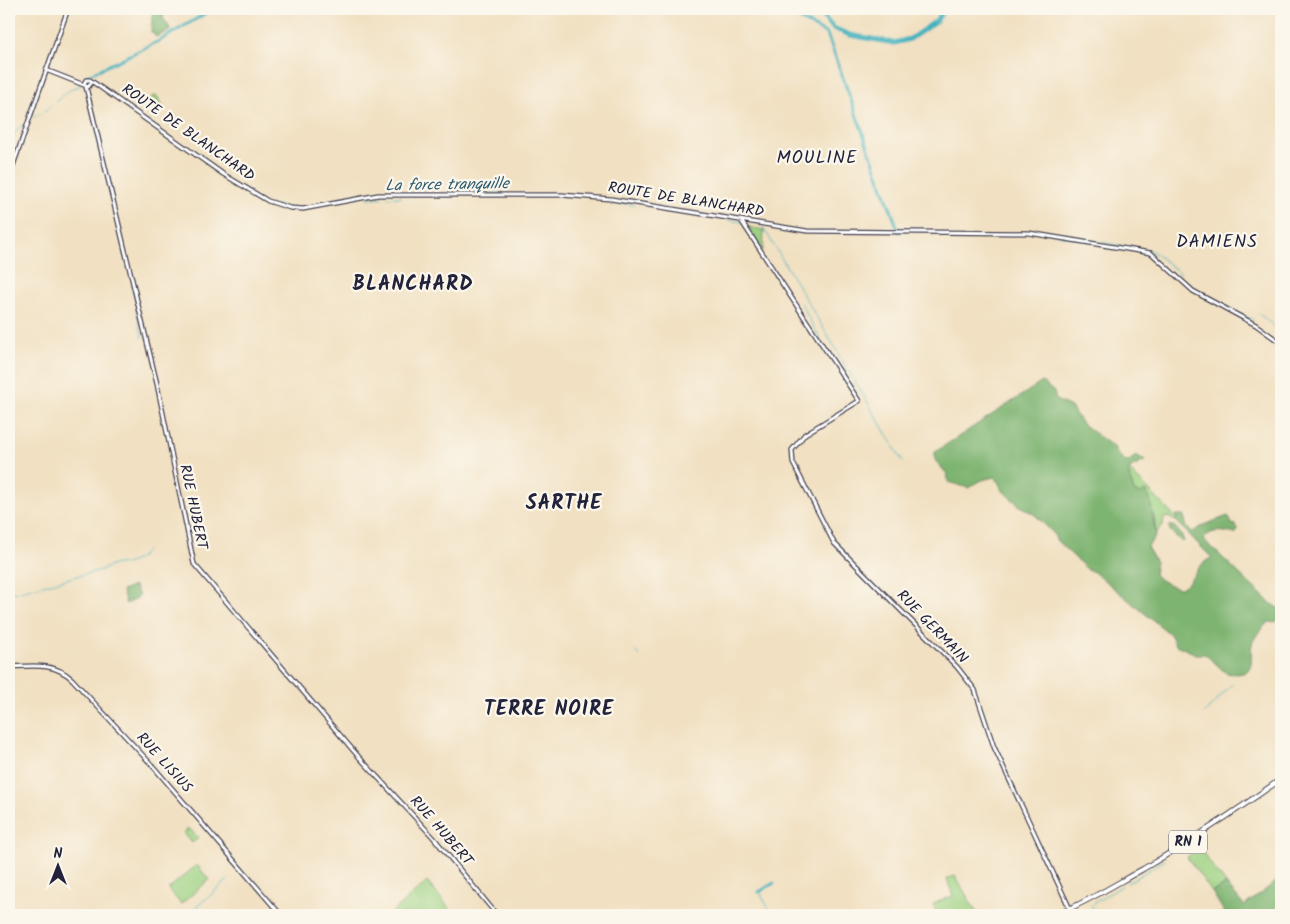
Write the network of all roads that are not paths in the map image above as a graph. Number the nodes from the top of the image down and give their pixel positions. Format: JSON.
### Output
{"nodes":[{"id":1,"x":68,"y":9,"type":"edge"},
{"id":2,"x":46,"y":70,"type":"junction"},
{"id":3,"x":88,"y":86,"type":"junction"},
{"id":4,"x":9,"y":177,"type":"edge"},
{"id":5,"x":742,"y":222,"type":"junction"},
{"id":6,"x":1281,"y":343,"type":"edge"},
{"id":7,"x":9,"y":666,"type":"edge"},
{"id":8,"x":1281,"y":779,"type":"edge"},
{"id":9,"x":1070,"y":909,"type":"junction"},
{"id":10,"x":281,"y":915,"type":"edge"},
{"id":11,"x":497,"y":915,"type":"edge"},
{"id":12,"x":1055,"y":915,"type":"edge"}],
"edges":[{"from":1,"to":2,"type":"street"},
{"from":2,"to":3,"type":"street","name":"ROUTE DE BLANCHARD"},
{"from":2,"to":4,"type":"street"},
{"from":3,"to":5,"type":"street","name":"ROUTE DE BLANCHARD"},
{"from":3,"to":11,"type":"street","name":"RUE HUBERT"},
{"from":5,"to":6,"type":"street","name":"ROUTE DE BLANCHARD"},
{"from":5,"to":9,"type":"street","name":"RUE GERMAIN"},
{"from":7,"to":10,"type":"street","name":"RUE LISIUS"},
{"from":8,"to":9,"type":"main road","number":"RN 1"},
{"from":9,"to":12,"type":"main road","number":"RN 1"}]}
